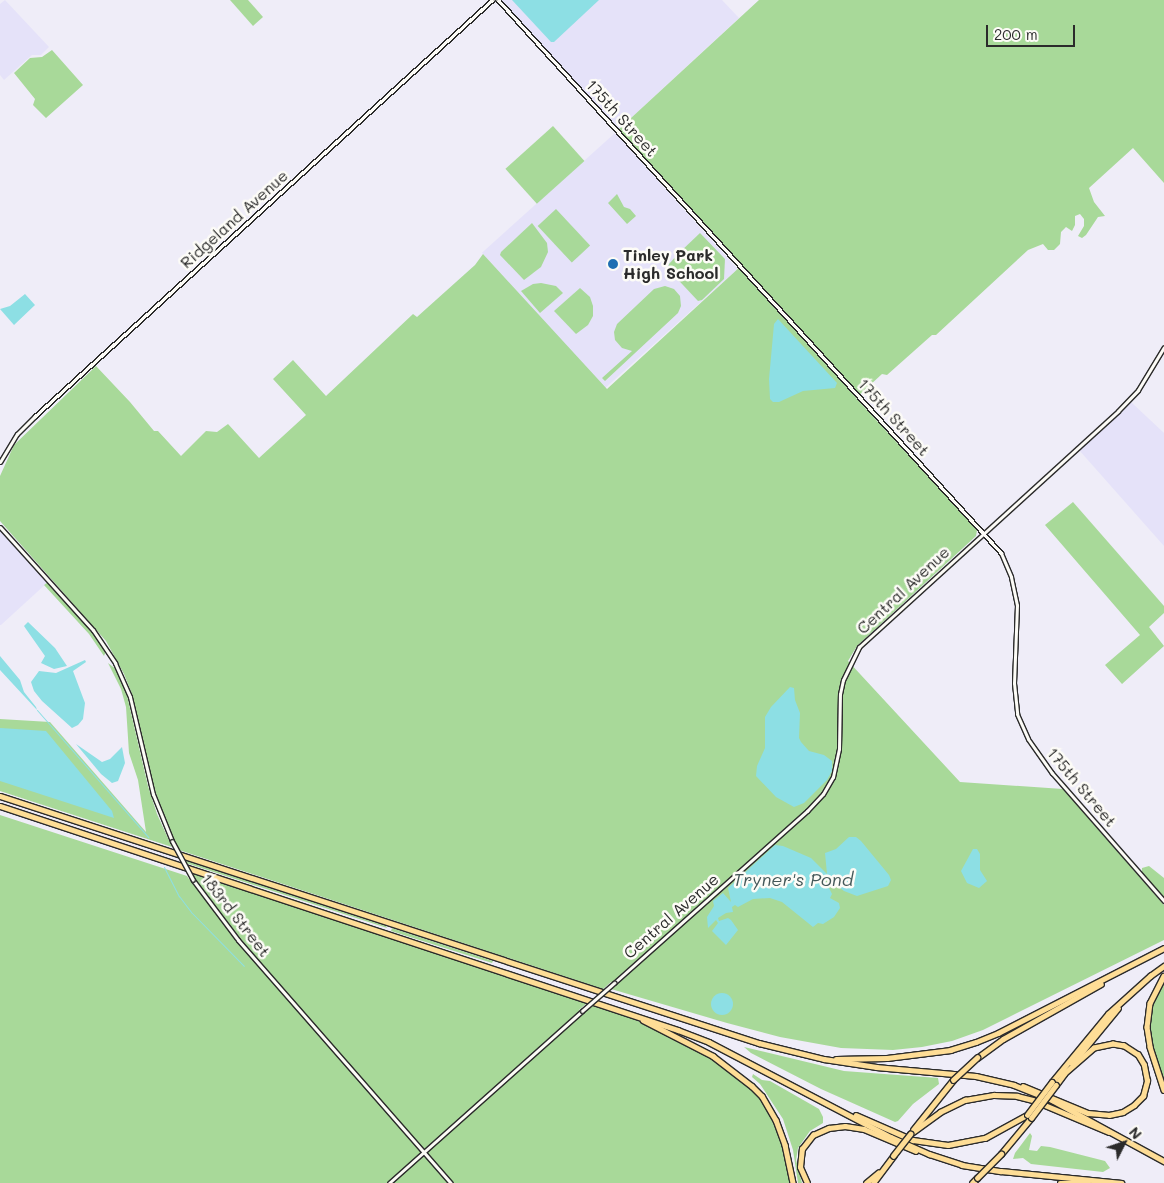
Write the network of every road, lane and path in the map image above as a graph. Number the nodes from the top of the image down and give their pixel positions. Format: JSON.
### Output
{"nodes":[{"id":1,"x":492,"y":0,"type":"edge"},
{"id":2,"x":498,"y":0,"type":"edge"},
{"id":3,"x":1164,"y":347,"type":"edge"},
{"id":4,"x":0,"y":462,"type":"edge"},
{"id":5,"x":1,"y":529,"type":"edge"},
{"id":6,"x":984,"y":533,"type":"junction"},
{"id":7,"x":0,"y":796,"type":"edge"},
{"id":8,"x":0,"y":806,"type":"edge"},
{"id":9,"x":1164,"y":901,"type":"edge"},
{"id":10,"x":1164,"y":948,"type":"edge"},
{"id":11,"x":1164,"y":966,"type":"edge"},
{"id":12,"x":1130,"y":967,"type":"junction"},
{"id":13,"x":1164,"y":976,"type":"edge"},
{"id":14,"x":1129,"y":994,"type":"junction"},
{"id":15,"x":626,"y":1012,"type":"junction"},
{"id":16,"x":824,"y":1059,"type":"junction"},
{"id":17,"x":1064,"y":1075,"type":"junction"},
{"id":18,"x":1054,"y":1084,"type":"junction"},
{"id":19,"x":1014,"y":1085,"type":"junction"},
{"id":20,"x":1164,"y":1090,"type":"edge"},
{"id":21,"x":839,"y":1109,"type":"junction"},
{"id":22,"x":1029,"y":1116,"type":"junction"},
{"id":23,"x":920,"y":1124,"type":"junction"},
{"id":24,"x":1115,"y":1134,"type":"junction"},
{"id":25,"x":424,"y":1152,"type":"junction"},
{"id":26,"x":929,"y":1154,"type":"junction"},
{"id":27,"x":1164,"y":1161,"type":"edge"},
{"id":28,"x":883,"y":1169,"type":"junction"},
{"id":29,"x":389,"y":1183,"type":"edge"},
{"id":30,"x":451,"y":1183,"type":"edge"},
{"id":31,"x":793,"y":1183,"type":"edge"},
{"id":32,"x":807,"y":1183,"type":"edge"},
{"id":33,"x":866,"y":1183,"type":"edge"},
{"id":34,"x":872,"y":1183,"type":"edge"},
{"id":35,"x":972,"y":1183,"type":"edge"},
{"id":36,"x":1060,"y":1183,"type":"edge"},
{"id":37,"x":1089,"y":1183,"type":"edge"},
{"id":38,"x":1121,"y":1183,"type":"edge"}],
"edges":[{"from":1,"to":4,"type":"street","name":"Ridgeland Avenue"},
{"from":2,"to":6,"type":"street","name":"175th Street"},
{"from":3,"to":6,"type":"street","name":"Central Avenue"},
{"from":5,"to":25,"type":"street","name":"183rd Street","bridge":true},
{"from":6,"to":9,"type":"street","name":"175th Street"},
{"from":6,"to":25,"type":"street","name":"Central Avenue","bridge":true},
{"from":7,"to":16,"type":"highway"},
{"from":8,"to":15,"type":"highway"},
{"from":10,"to":12,"type":"highway"},
{"from":11,"to":14,"type":"highway"},
{"from":12,"to":16,"type":"highway"},
{"from":12,"to":23,"type":"highway","bridge":true},
{"from":13,"to":20,"type":"highway"},
{"from":14,"to":17,"type":"highway"},
{"from":14,"to":18,"type":"highway"},
{"from":15,"to":21,"type":"highway"},
{"from":15,"to":31,"type":"highway"},
{"from":16,"to":19,"type":"highway"},
{"from":17,"to":18,"type":"highway"},
{"from":17,"to":19,"type":"highway"},
{"from":18,"to":22,"type":"highway","bridge":true},
{"from":19,"to":24,"type":"highway"},
{"from":21,"to":22,"type":"highway"},
{"from":21,"to":26,"type":"highway"},
{"from":22,"to":35,"type":"highway","bridge":true},
{"from":23,"to":24,"type":"highway"},
{"from":23,"to":28,"type":"highway","bridge":true},
{"from":24,"to":27,"type":"highway"},
{"from":25,"to":29,"type":"street","name":"Central Avenue"},
{"from":25,"to":30,"type":"street","name":"183rd Street"},
{"from":26,"to":32,"type":"highway"},
{"from":26,"to":38,"type":"highway"},
{"from":28,"to":33,"type":"highway"},
{"from":28,"to":34,"type":"highway"},
{"from":36,"to":37,"type":"highway"}]}
